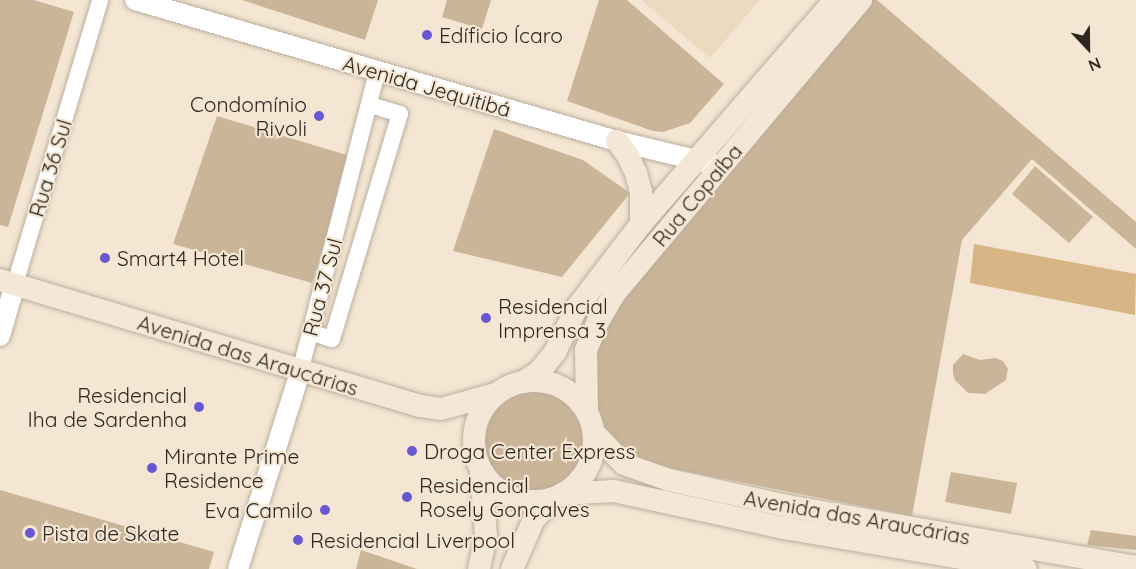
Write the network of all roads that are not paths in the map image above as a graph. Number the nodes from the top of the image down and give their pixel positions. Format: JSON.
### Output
{"nodes":[{"id":1,"x":100,"y":0,"type":"edge"},
{"id":2,"x":135,"y":0,"type":"edge"},
{"id":3,"x":835,"y":0,"type":"edge"},
{"id":4,"x":859,"y":2,"type":"edge"},
{"id":5,"x":377,"y":72,"type":"junction"},
{"id":6,"x":370,"y":105,"type":"junction"},
{"id":7,"x":617,"y":141,"type":"junction"},
{"id":8,"x":694,"y":161,"type":"junction"},
{"id":9,"x":721,"y":166,"type":"junction"},
{"id":10,"x":641,"y":224,"type":"junction"},
{"id":11,"x":7,"y":282,"type":"edge"},
{"id":12,"x":310,"y":332,"type":"junction"},
{"id":13,"x":0,"y":336,"type":"edge"},
{"id":14,"x":300,"y":372,"type":"junction"},
{"id":15,"x":523,"y":382,"type":"junction"},
{"id":16,"x":496,"y":394,"type":"junction"},
{"id":17,"x":591,"y":423,"type":"junction"},
{"id":18,"x":481,"y":471,"type":"junction"},
{"id":19,"x":558,"y":496,"type":"junction"},
{"id":20,"x":785,"y":517,"type":"junction"},
{"id":21,"x":1136,"y":567,"type":"edge"},
{"id":22,"x":238,"y":569,"type":"edge"},
{"id":23,"x":479,"y":569,"type":"edge"},
{"id":24,"x":512,"y":569,"type":"edge"},
{"id":25,"x":1026,"y":569,"type":"edge"}],
"edges":[{"from":1,"to":11,"type":"street","name":"Rua 36 Sul"},
{"from":2,"to":5,"type":"street","name":"Avenida Jequitibá"},
{"from":3,"to":8,"type":"main road","name":"Rua Copaíba"},
{"from":4,"to":9,"type":"main road","name":"Rua Copaíba"},
{"from":5,"to":6,"type":"street","name":"Rua 37 Sul"},
{"from":5,"to":7,"type":"street","name":"Avenida Jequitibá"},
{"from":6,"to":12,"type":"street","name":"Rua 37 Sul"},
{"from":6,"to":12,"type":"street"},
{"from":7,"to":8,"type":"street","name":"Avenida Jequitibá"},
{"from":7,"to":10,"type":"main road"},
{"from":8,"to":9,"type":"street","name":"Avenida Jequitibá"},
{"from":8,"to":10,"type":"main road","name":"Rua Copaíba"},
{"from":9,"to":17,"type":"main road","name":"Rua Copaíba"},
{"from":10,"to":15,"type":"main road","name":"Rua Copaíba"},
{"from":11,"to":13,"type":"street","name":"Rua 36 Sul"},
{"from":11,"to":14,"type":"main road","name":"Avenida das Araucárias"},
{"from":12,"to":14,"type":"street","name":"Rua 37 Sul"},
{"from":14,"to":16,"type":"main road","name":"Avenida das Araucárias"},
{"from":14,"to":22,"type":"street","name":"Rua 37 Sul"},
{"from":15,"to":16,"type":"main road"},
{"from":15,"to":17,"type":"main road"},
{"from":16,"to":18,"type":"main road"},
{"from":17,"to":19,"type":"main road"},
{"from":17,"to":20,"type":"main road","name":"Avenida das Araucárias"},
{"from":18,"to":19,"type":"main road"},
{"from":18,"to":23,"type":"main road"},
{"from":19,"to":20,"type":"main road","name":"Avenida das Araucárias"},
{"from":19,"to":24,"type":"main road"},
{"from":20,"to":21,"type":"main road","name":"Avenida das Araucárias"},
{"from":20,"to":25,"type":"main road","name":"Avenida das Araucárias"}]}
